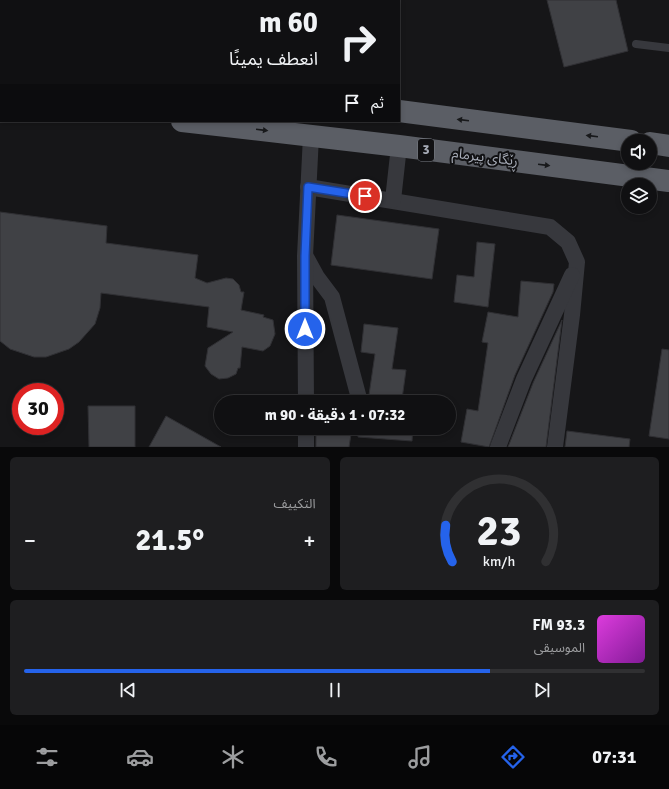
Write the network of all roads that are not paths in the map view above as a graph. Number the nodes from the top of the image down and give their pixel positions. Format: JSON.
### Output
{"nodes":[{"id":1,"x":636,"y":44,"type":"dead end"},
{"id":2,"x":669,"y":48,"type":"edge"},
{"id":3,"x":400,"y":111,"type":"edge"},
{"id":4,"x":191,"y":122,"type":"edge"},
{"id":5,"x":311,"y":136,"type":"junction"},
{"id":6,"x":621,"y":140,"type":"edge"},
{"id":7,"x":657,"y":144,"type":"edge"},
{"id":8,"x":399,"y":146,"type":"junction"},
{"id":9,"x":669,"y":146,"type":"edge"},
{"id":10,"x":669,"y":181,"type":"edge"},
{"id":11,"x":308,"y":187,"type":"junction"},
{"id":12,"x":393,"y":200,"type":"junction"},
{"id":13,"x":305,"y":256,"type":"junction"},
{"id":14,"x":577,"y":262,"type":"junction"},
{"id":15,"x":306,"y":395,"type":"edge"},
{"id":16,"x":358,"y":395,"type":"edge"},
{"id":17,"x":306,"y":435,"type":"edge"},
{"id":18,"x":306,"y":447,"type":"edge"},
{"id":19,"x":498,"y":447,"type":"edge"},
{"id":20,"x":555,"y":447,"type":"edge"}],
"edges":[{"from":1,"to":2,"type":"lane"},
{"from":6,"to":3,"type":"highway","one_way":true},
{"from":4,"to":5,"type":"highway","name":"ڕێگای پیرمام","number":"3","one_way":true},
{"from":5,"to":8,"type":"highway","name":"ڕێگای پیرمام","number":"3"},
{"from":5,"to":11,"type":"street"},
{"from":7,"to":9,"type":"highway"},
{"from":8,"to":10,"type":"highway","name":"ڕێگای پیرمام","number":"3","one_way":true},
{"from":8,"to":12,"type":"street"},
{"from":11,"to":12,"type":"street"},
{"from":11,"to":13,"type":"street"},
{"from":12,"to":14,"type":"street"},
{"from":13,"to":15,"type":"street"},
{"from":13,"to":16,"type":"street"},
{"from":14,"to":19,"type":"street"},
{"from":14,"to":20,"type":"street"},
{"from":17,"to":18,"type":"street"}]}
